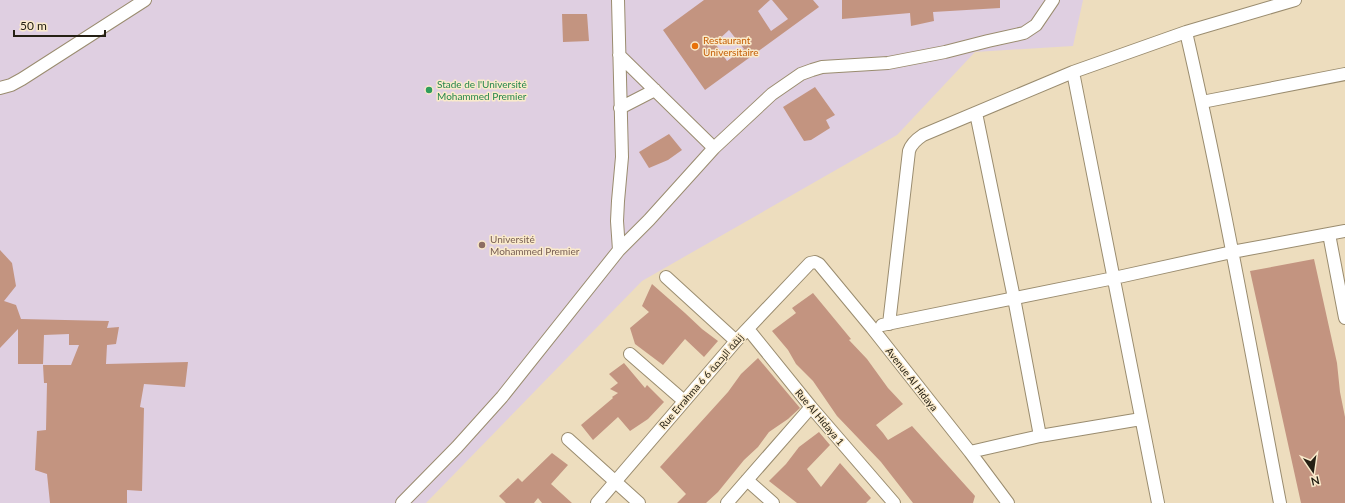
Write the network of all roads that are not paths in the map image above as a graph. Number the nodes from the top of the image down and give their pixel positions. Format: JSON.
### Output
{"nodes":[{"id":1,"x":145,"y":0,"type":"edge"},
{"id":2,"x":618,"y":0,"type":"edge"},
{"id":3,"x":1053,"y":0,"type":"edge"},
{"id":4,"x":1295,"y":0,"type":"edge"},
{"id":5,"x":1186,"y":32,"type":"junction"},
{"id":6,"x":619,"y":55,"type":"junction"},
{"id":7,"x":1073,"y":72,"type":"junction"},
{"id":8,"x":1345,"y":74,"type":"edge"},
{"id":9,"x":0,"y":88,"type":"edge"},
{"id":10,"x":655,"y":90,"type":"junction"},
{"id":11,"x":1202,"y":102,"type":"junction"},
{"id":12,"x":620,"y":108,"type":"junction"},
{"id":13,"x":976,"y":113,"type":"junction"},
{"id":14,"x":714,"y":148,"type":"junction"},
{"id":15,"x":1345,"y":231,"type":"edge"},
{"id":16,"x":1329,"y":234,"type":"junction"},
{"id":17,"x":619,"y":250,"type":"junction"},
{"id":18,"x":1232,"y":252,"type":"junction"},
{"id":19,"x":810,"y":263,"type":"joint"},
{"id":20,"x":666,"y":277,"type":"dead end"},
{"id":21,"x":1114,"y":278,"type":"junction"},
{"id":22,"x":1014,"y":298,"type":"junction"},
{"id":23,"x":1345,"y":318,"type":"edge"},
{"id":24,"x":889,"y":324,"type":"junction"},
{"id":25,"x":872,"y":328,"type":"junction"},
{"id":26,"x":748,"y":329,"type":"junction"},
{"id":27,"x":736,"y":341,"type":"junction"},
{"id":28,"x":630,"y":354,"type":"dead end"},
{"id":29,"x":684,"y":401,"type":"junction"},
{"id":30,"x":811,"y":407,"type":"junction"},
{"id":31,"x":1141,"y":419,"type":"junction"},
{"id":32,"x":1040,"y":436,"type":"junction"},
{"id":33,"x":568,"y":439,"type":"dead end"},
{"id":34,"x":970,"y":452,"type":"junction"},
{"id":35,"x":747,"y":480,"type":"junction"},
{"id":36,"x":615,"y":481,"type":"junction"},
{"id":37,"x":888,"y":501,"type":"edge"},
{"id":38,"x":1005,"y":502,"type":"edge"},
{"id":39,"x":402,"y":503,"type":"edge"},
{"id":40,"x":597,"y":503,"type":"edge"},
{"id":41,"x":639,"y":503,"type":"edge"},
{"id":42,"x":727,"y":503,"type":"edge"},
{"id":43,"x":773,"y":503,"type":"edge"},
{"id":44,"x":1158,"y":503,"type":"edge"},
{"id":45,"x":1280,"y":503,"type":"edge"}],
"edges":[{"from":1,"to":9,"type":"street"},
{"from":2,"to":6,"type":"street"},
{"from":3,"to":14,"type":"street"},
{"from":4,"to":5,"type":"street"},
{"from":5,"to":7,"type":"street"},
{"from":5,"to":11,"type":"street"},
{"from":6,"to":10,"type":"street"},
{"from":6,"to":12,"type":"street"},
{"from":7,"to":13,"type":"street"},
{"from":7,"to":21,"type":"street"},
{"from":8,"to":11,"type":"street"},
{"from":10,"to":12,"type":"street"},
{"from":10,"to":14,"type":"street"},
{"from":11,"to":18,"type":"street"},
{"from":12,"to":17,"type":"street"},
{"from":13,"to":22,"type":"street"},
{"from":13,"to":24,"type":"street"},
{"from":14,"to":17,"type":"street"},
{"from":15,"to":16,"type":"street"},
{"from":16,"to":18,"type":"street"},
{"from":16,"to":23,"type":"street"},
{"from":17,"to":39,"type":"street"},
{"from":18,"to":21,"type":"street"},
{"from":18,"to":45,"type":"street"},
{"from":19,"to":25,"type":"street","name":"Avenue Al Hidaya"},
{"from":19,"to":26,"type":"street","name":"Rue Errahma 6 6 زنقة الرحمة"},
{"from":20,"to":27,"type":"street"},
{"from":21,"to":22,"type":"street"},
{"from":21,"to":31,"type":"street"},
{"from":22,"to":24,"type":"street"},
{"from":22,"to":32,"type":"street"},
{"from":24,"to":25,"type":"street"},
{"from":25,"to":34,"type":"street","name":"Avenue Al Hidaya"},
{"from":26,"to":27,"type":"street","name":"Rue Errahma 6 6 زنقة الرحمة"},
{"from":26,"to":30,"type":"street","name":"Rue Al Hidaya 1"},
{"from":27,"to":29,"type":"street","name":"Rue Errahma 6 6 زنقة الرحمة"},
{"from":28,"to":29,"type":"street"},
{"from":29,"to":36,"type":"street","name":"Rue Errahma 6 6 زنقة الرحمة"},
{"from":30,"to":35,"type":"street"},
{"from":30,"to":37,"type":"street","name":"Rue Al Hidaya 1"},
{"from":31,"to":32,"type":"street"},
{"from":31,"to":44,"type":"street"},
{"from":32,"to":34,"type":"street"},
{"from":33,"to":36,"type":"street"},
{"from":34,"to":38,"type":"street","name":"Avenue Al Hidaya"},
{"from":35,"to":42,"type":"street"},
{"from":35,"to":43,"type":"street"},
{"from":36,"to":40,"type":"street","name":"Rue Errahma 6 6 زنقة الرحمة"},
{"from":36,"to":41,"type":"street"}]}
